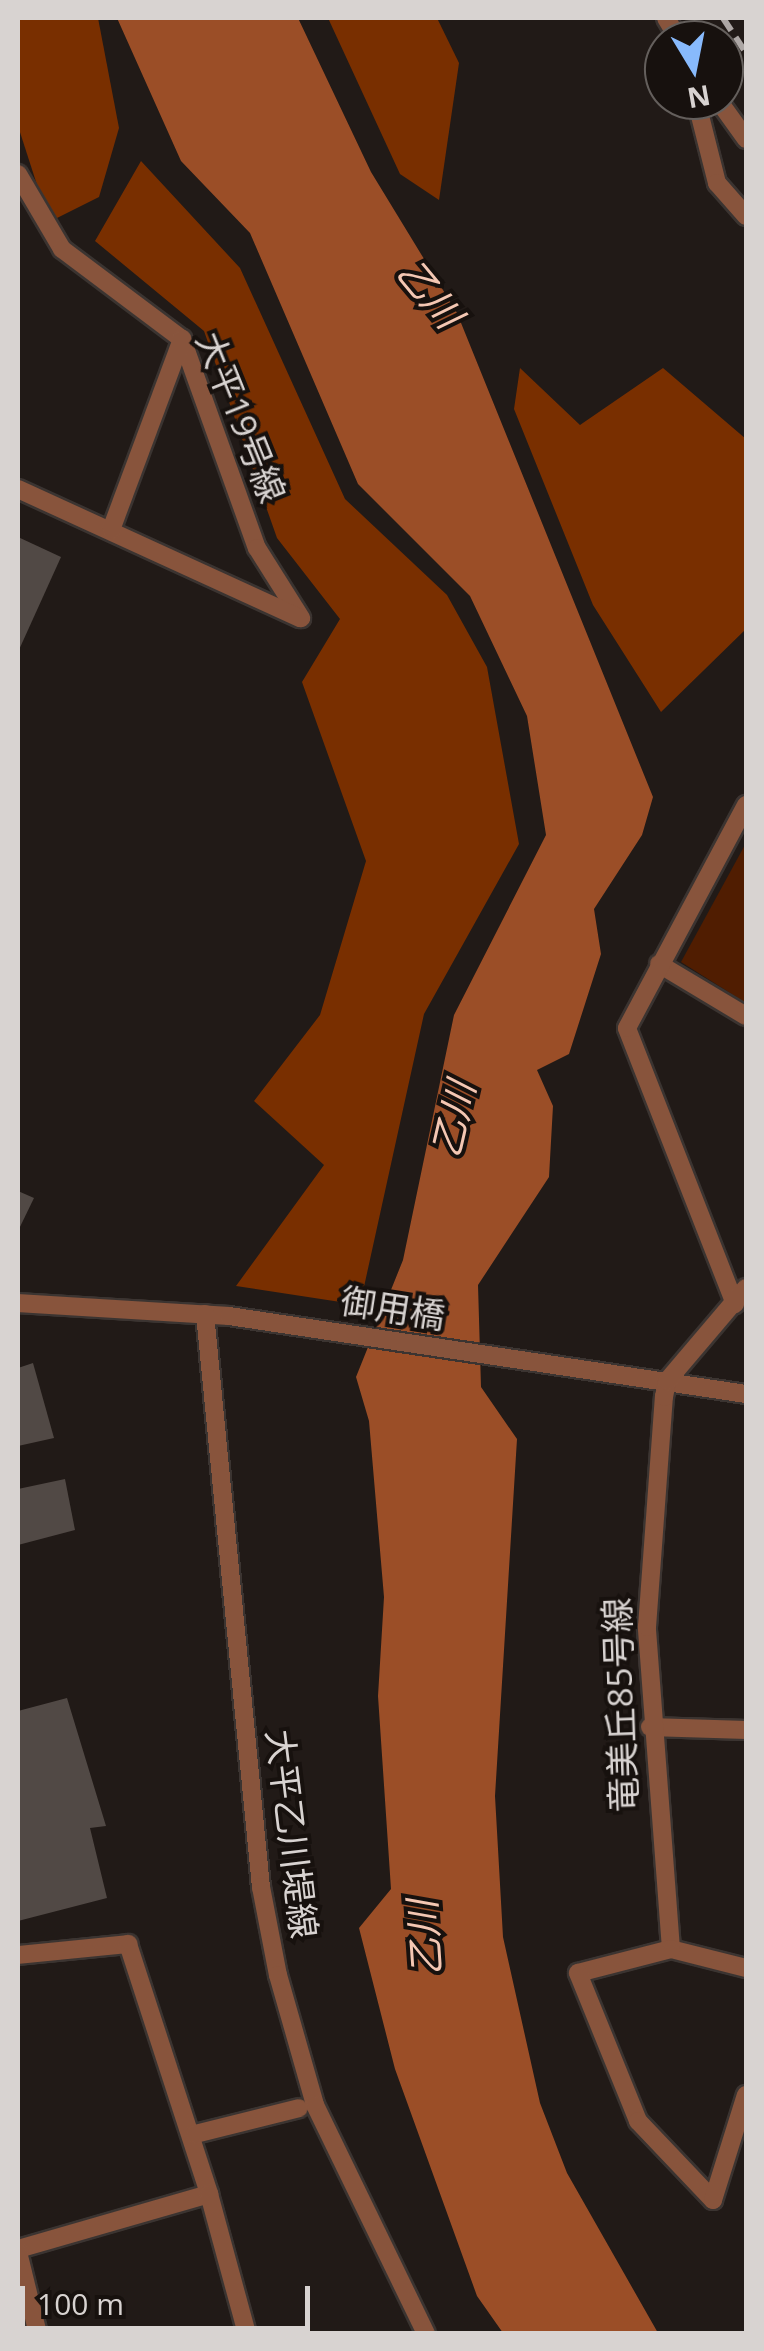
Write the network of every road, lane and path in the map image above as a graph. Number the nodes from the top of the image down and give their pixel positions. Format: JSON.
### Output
{"nodes":[{"id":1,"x":701,"y":120,"type":"edge"},
{"id":2,"x":18,"y":174,"type":"edge"},
{"id":3,"x":746,"y":216,"type":"edge"},
{"id":4,"x":182,"y":339,"type":"junction"},
{"id":5,"x":18,"y":489,"type":"edge"},
{"id":6,"x":111,"y":530,"type":"junction"},
{"id":7,"x":746,"y":806,"type":"edge"},
{"id":8,"x":659,"y":964,"type":"junction"},
{"id":9,"x":746,"y":1016,"type":"edge"},
{"id":10,"x":746,"y":1288,"type":"edge"},
{"id":11,"x":18,"y":1303,"type":"edge"},
{"id":12,"x":734,"y":1304,"type":"junction"},
{"id":13,"x":205,"y":1314,"type":"junction"},
{"id":14,"x":666,"y":1381,"type":"junction"},
{"id":15,"x":746,"y":1394,"type":"edge"},
{"id":16,"x":650,"y":1727,"type":"junction"},
{"id":17,"x":746,"y":1730,"type":"edge"},
{"id":18,"x":670,"y":1949,"type":"junction"},
{"id":19,"x":18,"y":1954,"type":"edge"},
{"id":20,"x":746,"y":1968,"type":"edge"},
{"id":21,"x":746,"y":2095,"type":"edge"},
{"id":22,"x":299,"y":2108,"type":"dead end"},
{"id":23,"x":194,"y":2134,"type":"junction"},
{"id":24,"x":209,"y":2194,"type":"junction"},
{"id":25,"x":18,"y":2250,"type":"edge"},
{"id":26,"x":38,"y":2334,"type":"edge"},
{"id":27,"x":247,"y":2334,"type":"edge"},
{"id":28,"x":426,"y":2334,"type":"edge"}],
"edges":[{"from":1,"to":3,"type":"street"},
{"from":2,"to":4,"type":"street","name":"大平19号線"},
{"from":4,"to":6,"type":"street"},
{"from":4,"to":6,"type":"street","name":"大平19号線"},
{"from":5,"to":6,"type":"street"},
{"from":7,"to":8,"type":"street"},
{"from":8,"to":9,"type":"street"},
{"from":8,"to":12,"type":"street"},
{"from":10,"to":12,"type":"street"},
{"from":11,"to":13,"type":"street","name":"御用橋"},
{"from":12,"to":14,"type":"street"},
{"from":13,"to":14,"type":"street","name":"御用橋"},
{"from":13,"to":28,"type":"street","name":"大平乙川堤線"},
{"from":14,"to":15,"type":"street","name":"御用橋"},
{"from":14,"to":16,"type":"street","name":"竜美丘85号線"},
{"from":16,"to":17,"type":"street"},
{"from":16,"to":18,"type":"street","name":"竜美丘85号線"},
{"from":18,"to":20,"type":"street"},
{"from":18,"to":21,"type":"street"},
{"from":19,"to":23,"type":"street"},
{"from":22,"to":23,"type":"street"},
{"from":23,"to":24,"type":"street"},
{"from":24,"to":25,"type":"street"},
{"from":24,"to":27,"type":"street"},
{"from":25,"to":26,"type":"street"}]}
